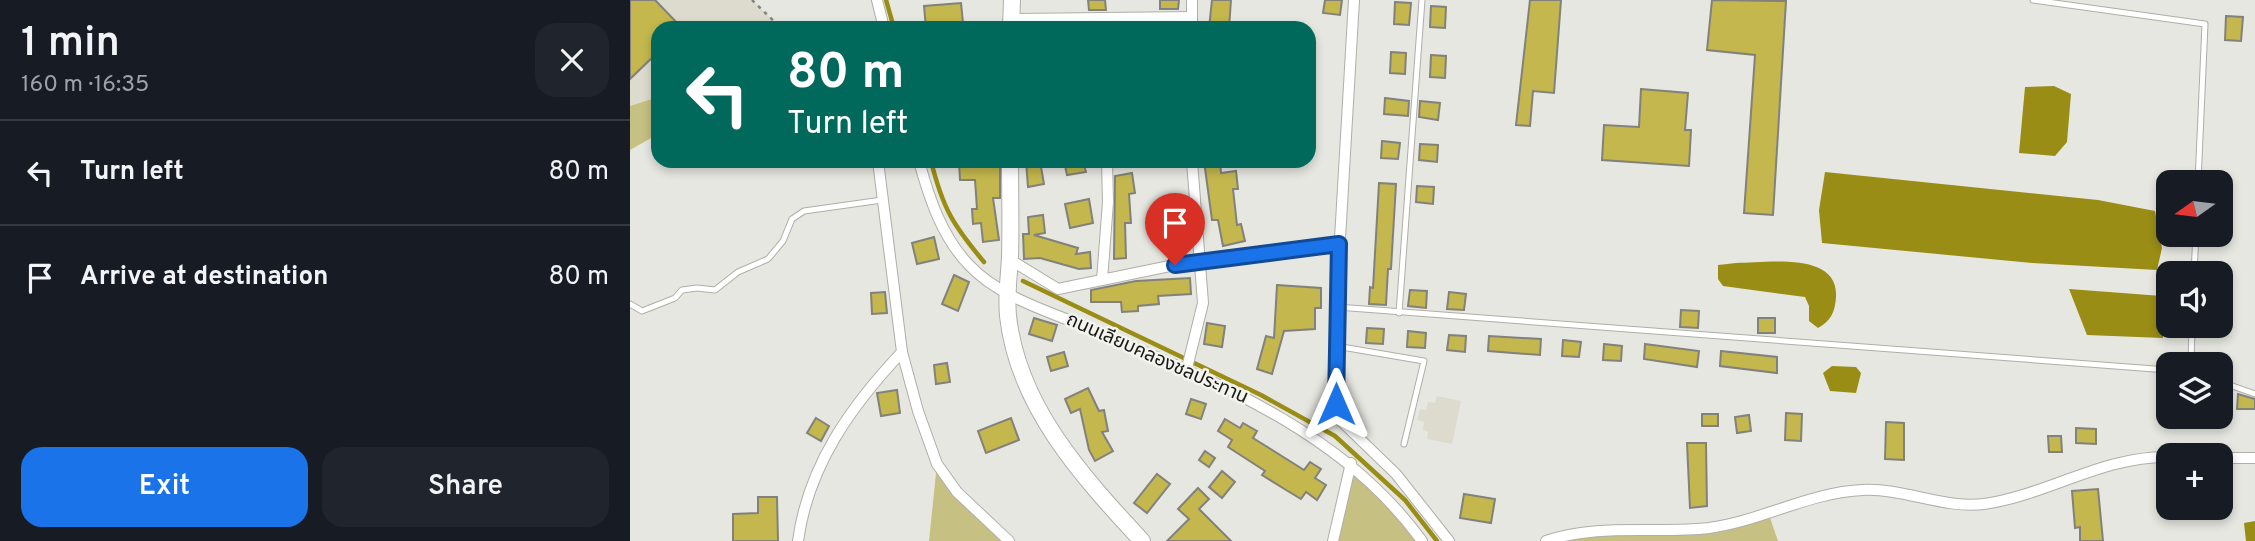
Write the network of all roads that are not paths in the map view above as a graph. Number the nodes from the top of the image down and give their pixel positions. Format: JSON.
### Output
{"nodes":[{"id":1,"x":877,"y":0,"type":"edge"},
{"id":2,"x":1012,"y":0,"type":"edge"},
{"id":3,"x":1192,"y":0,"type":"edge"},
{"id":4,"x":1353,"y":0,"type":"edge"},
{"id":5,"x":1422,"y":0,"type":"edge"},
{"id":6,"x":2033,"y":0,"type":"edge"},
{"id":7,"x":882,"y":21,"type":"edge"},
{"id":8,"x":1012,"y":21,"type":"edge"},
{"id":9,"x":1192,"y":21,"type":"edge"},
{"id":10,"x":879,"y":168,"type":"edge"},
{"id":11,"x":921,"y":168,"type":"edge"},
{"id":12,"x":1010,"y":168,"type":"edge"},
{"id":13,"x":1107,"y":168,"type":"edge"},
{"id":14,"x":1192,"y":168,"type":"edge"},
{"id":15,"x":2199,"y":170,"type":"edge"},
{"id":16,"x":882,"y":200,"type":"junction"},
{"id":17,"x":1339,"y":244,"type":"junction"},
{"id":18,"x":1010,"y":259,"type":"junction"},
{"id":19,"x":1199,"y":260,"type":"junction"},
{"id":20,"x":1102,"y":281,"type":"junction"},
{"id":21,"x":1006,"y":292,"type":"junction"},
{"id":22,"x":630,"y":304,"type":"edge"},
{"id":23,"x":1336,"y":307,"type":"junction"},
{"id":24,"x":1399,"y":313,"type":"junction"},
{"id":25,"x":1336,"y":346,"type":"junction"},
{"id":26,"x":902,"y":352,"type":"junction"},
{"id":27,"x":2156,"y":369,"type":"edge"},
{"id":28,"x":1187,"y":370,"type":"junction"},
{"id":29,"x":2233,"y":386,"type":"edge"},
{"id":30,"x":2255,"y":394,"type":"edge"},
{"id":31,"x":1404,"y":444,"type":"dead end"},
{"id":32,"x":2156,"y":458,"type":"edge"},
{"id":33,"x":2233,"y":458,"type":"edge"},
{"id":34,"x":2255,"y":458,"type":"edge"},
{"id":35,"x":1351,"y":463,"type":"junction"},
{"id":36,"x":798,"y":541,"type":"edge"},
{"id":37,"x":1009,"y":541,"type":"edge"},
{"id":38,"x":1142,"y":541,"type":"edge"},
{"id":39,"x":1333,"y":541,"type":"edge"},
{"id":40,"x":1422,"y":541,"type":"edge"},
{"id":41,"x":1449,"y":541,"type":"edge"},
{"id":42,"x":1546,"y":541,"type":"edge"}],
"edges":[{"from":1,"to":7,"type":"street"},
{"from":2,"to":8,"type":"street"},
{"from":3,"to":9,"type":"street"},
{"from":4,"to":17,"type":"street"},
{"from":5,"to":24,"type":"lane"},
{"from":6,"to":15,"type":"lane"},
{"from":10,"to":16,"type":"street"},
{"from":11,"to":21,"type":"street","name":"ถนนเลียบคลองชลประทาน"},
{"from":12,"to":18,"type":"street"},
{"from":13,"to":20,"type":"street"},
{"from":14,"to":19,"type":"street"},
{"from":16,"to":22,"type":"lane"},
{"from":16,"to":26,"type":"street"},
{"from":17,"to":19,"type":"street"},
{"from":17,"to":23,"type":"street"},
{"from":18,"to":20,"type":"street"},
{"from":18,"to":21,"type":"street"},
{"from":19,"to":20,"type":"street"},
{"from":19,"to":28,"type":"street"},
{"from":21,"to":28,"type":"street","name":"ถนนเลียบคลองชลประทาน"},
{"from":21,"to":38,"type":"street"},
{"from":23,"to":24,"type":"lane"},
{"from":23,"to":25,"type":"street"},
{"from":24,"to":27,"type":"lane"},
{"from":25,"to":31,"type":"lane"},
{"from":25,"to":41,"type":"street"},
{"from":26,"to":36,"type":"street"},
{"from":26,"to":37,"type":"street"},
{"from":28,"to":35,"type":"street","name":"ถนนเลียบคลองชลประทาน"},
{"from":29,"to":30,"type":"lane"},
{"from":32,"to":42,"type":"street"},
{"from":33,"to":34,"type":"street"},
{"from":35,"to":39,"type":"street"},
{"from":35,"to":40,"type":"street","name":"ถนนเลียบคลองชลประทาน"}]}
